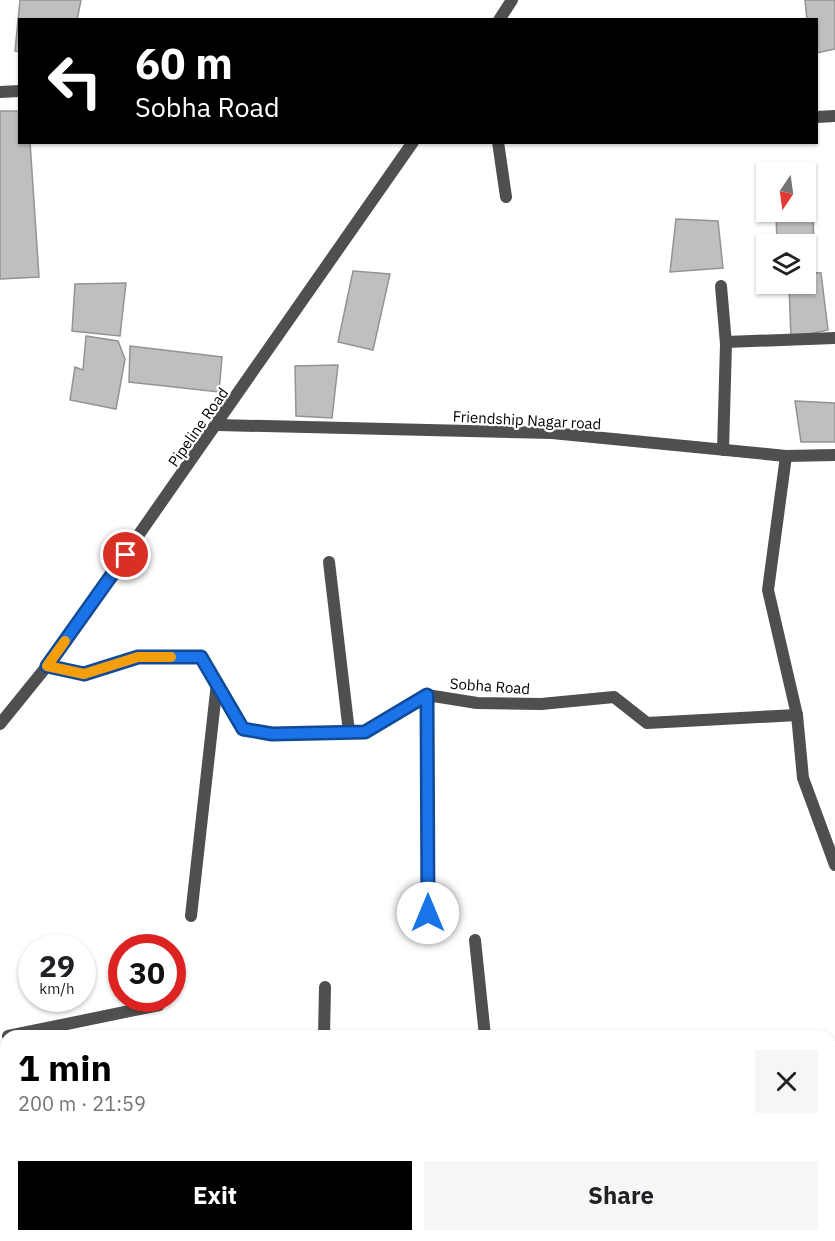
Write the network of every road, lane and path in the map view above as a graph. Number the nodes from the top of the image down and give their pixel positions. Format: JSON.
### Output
{"nodes":[{"id":1,"x":512,"y":0,"type":"edge"},
{"id":2,"x":500,"y":18,"type":"edge"},
{"id":3,"x":18,"y":91,"type":"edge"},
{"id":4,"x":0,"y":92,"type":"edge"},
{"id":5,"x":835,"y":116,"type":"edge"},
{"id":6,"x":818,"y":117,"type":"edge"},
{"id":7,"x":412,"y":144,"type":"edge"},
{"id":8,"x":498,"y":144,"type":"edge"},
{"id":9,"x":506,"y":197,"type":"dead end"},
{"id":10,"x":721,"y":286,"type":"dead end"},
{"id":11,"x":835,"y":338,"type":"edge"},
{"id":12,"x":726,"y":342,"type":"junction"},
{"id":13,"x":218,"y":425,"type":"junction"},
{"id":14,"x":723,"y":450,"type":"junction"},
{"id":15,"x":835,"y":455,"type":"edge"},
{"id":16,"x":786,"y":456,"type":"junction"},
{"id":17,"x":329,"y":562,"type":"dead end"},
{"id":18,"x":47,"y":666,"type":"junction"},
{"id":19,"x":216,"y":683,"type":"junction"},
{"id":20,"x":427,"y":695,"type":"junction"},
{"id":21,"x":797,"y":715,"type":"junction"},
{"id":22,"x":0,"y":724,"type":"edge"},
{"id":23,"x":350,"y":732,"type":"junction"},
{"id":24,"x":835,"y":865,"type":"edge"},
{"id":25,"x":428,"y":913,"type":"dead end"},
{"id":26,"x":192,"y":916,"type":"dead end"},
{"id":27,"x":475,"y":940,"type":"dead end"},
{"id":28,"x":325,"y":987,"type":"dead end"},
{"id":29,"x":126,"y":1012,"type":"edge"},
{"id":30,"x":40,"y":1030,"type":"edge"},
{"id":31,"x":324,"y":1030,"type":"edge"},
{"id":32,"x":484,"y":1030,"type":"edge"}],
"edges":[{"from":1,"to":2,"type":"street"},
{"from":3,"to":4,"type":"street"},
{"from":5,"to":6,"type":"street"},
{"from":7,"to":13,"type":"street","name":"Pipeline Road"},
{"from":8,"to":9,"type":"street"},
{"from":10,"to":12,"type":"street"},
{"from":11,"to":12,"type":"street"},
{"from":12,"to":14,"type":"street"},
{"from":13,"to":14,"type":"street","name":"Friendship Nagar road"},
{"from":13,"to":18,"type":"street","name":"Pipeline Road"},
{"from":14,"to":16,"type":"street","name":"Friendship Nagar road"},
{"from":15,"to":16,"type":"street","name":"Friendship Nagar road"},
{"from":16,"to":21,"type":"street"},
{"from":17,"to":23,"type":"street"},
{"from":18,"to":19,"type":"street","name":"Sobha Road"},
{"from":18,"to":22,"type":"street","name":"Pipeline Road"},
{"from":19,"to":23,"type":"street","name":"Sobha Road"},
{"from":19,"to":26,"type":"street"},
{"from":20,"to":21,"type":"street","name":"Sobha Road"},
{"from":20,"to":23,"type":"street","name":"Sobha Road"},
{"from":20,"to":25,"type":"street"},
{"from":21,"to":24,"type":"street"},
{"from":27,"to":32,"type":"street"},
{"from":28,"to":31,"type":"street"},
{"from":29,"to":30,"type":"street"}]}
